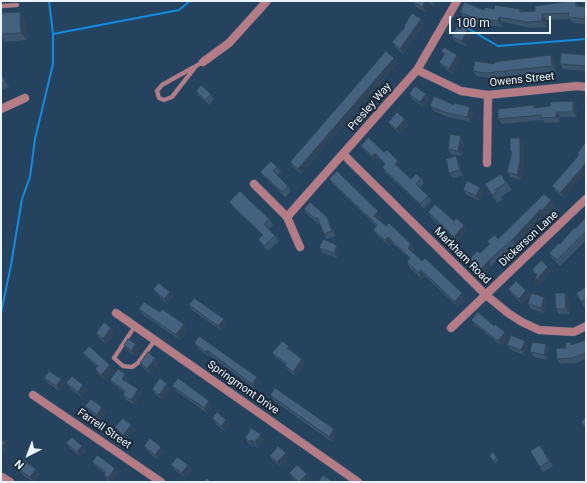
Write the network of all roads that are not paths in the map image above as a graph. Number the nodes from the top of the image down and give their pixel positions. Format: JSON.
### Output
{"nodes":[{"id":1,"x":267,"y":1,"type":"edge"},
{"id":2,"x":457,"y":1,"type":"edge"},
{"id":3,"x":17,"y":5,"type":"dead end"},
{"id":4,"x":1,"y":6,"type":"edge"},
{"id":5,"x":199,"y":64,"type":"junction"},
{"id":6,"x":417,"y":70,"type":"junction"},
{"id":7,"x":586,"y":87,"type":"edge"},
{"id":8,"x":488,"y":96,"type":"junction"},
{"id":9,"x":25,"y":98,"type":"dead end"},
{"id":10,"x":1,"y":109,"type":"edge"},
{"id":11,"x":343,"y":154,"type":"junction"},
{"id":12,"x":487,"y":163,"type":"dead end"},
{"id":13,"x":254,"y":184,"type":"dead end"},
{"id":14,"x":586,"y":199,"type":"edge"},
{"id":15,"x":287,"y":217,"type":"junction"},
{"id":16,"x":300,"y":247,"type":"dead end"},
{"id":17,"x":486,"y":295,"type":"junction"},
{"id":18,"x":116,"y":312,"type":"dead end"},
{"id":19,"x":136,"y":326,"type":"junction"},
{"id":20,"x":586,"y":326,"type":"edge"},
{"id":21,"x":451,"y":328,"type":"dead end"},
{"id":22,"x":155,"y":340,"type":"junction"},
{"id":23,"x":34,"y":395,"type":"dead end"},
{"id":24,"x":2,"y":478,"type":"edge"},
{"id":25,"x":10,"y":482,"type":"edge"},
{"id":26,"x":161,"y":482,"type":"edge"},
{"id":27,"x":358,"y":482,"type":"edge"}],
"edges":[{"from":1,"to":5,"type":"street"},
{"from":2,"to":6,"type":"street","name":"Presley Way"},
{"from":3,"to":4,"type":"lane"},
{"from":5,"to":5,"type":"lane"},
{"from":6,"to":8,"type":"street","name":"Owens Street"},
{"from":6,"to":11,"type":"street","name":"Presley Way"},
{"from":7,"to":8,"type":"street","name":"Owens Street"},
{"from":8,"to":12,"type":"street"},
{"from":9,"to":10,"type":"street"},
{"from":11,"to":15,"type":"street","name":"Presley Way"},
{"from":11,"to":17,"type":"street","name":"Markham Road"},
{"from":13,"to":15,"type":"street"},
{"from":14,"to":17,"type":"street","name":"Dickerson Lane"},
{"from":15,"to":16,"type":"street"},
{"from":17,"to":20,"type":"street","name":"Markham Road"},
{"from":17,"to":21,"type":"street","name":"Dickerson Lane"},
{"from":18,"to":19,"type":"street","name":"Springmont Drive"},
{"from":19,"to":22,"type":"street","name":"Springmont Drive"},
{"from":19,"to":22,"type":"lane"},
{"from":22,"to":27,"type":"street","name":"Springmont Drive"},
{"from":23,"to":26,"type":"street","name":"Farrell Street"},
{"from":24,"to":25,"type":"street"}]}
